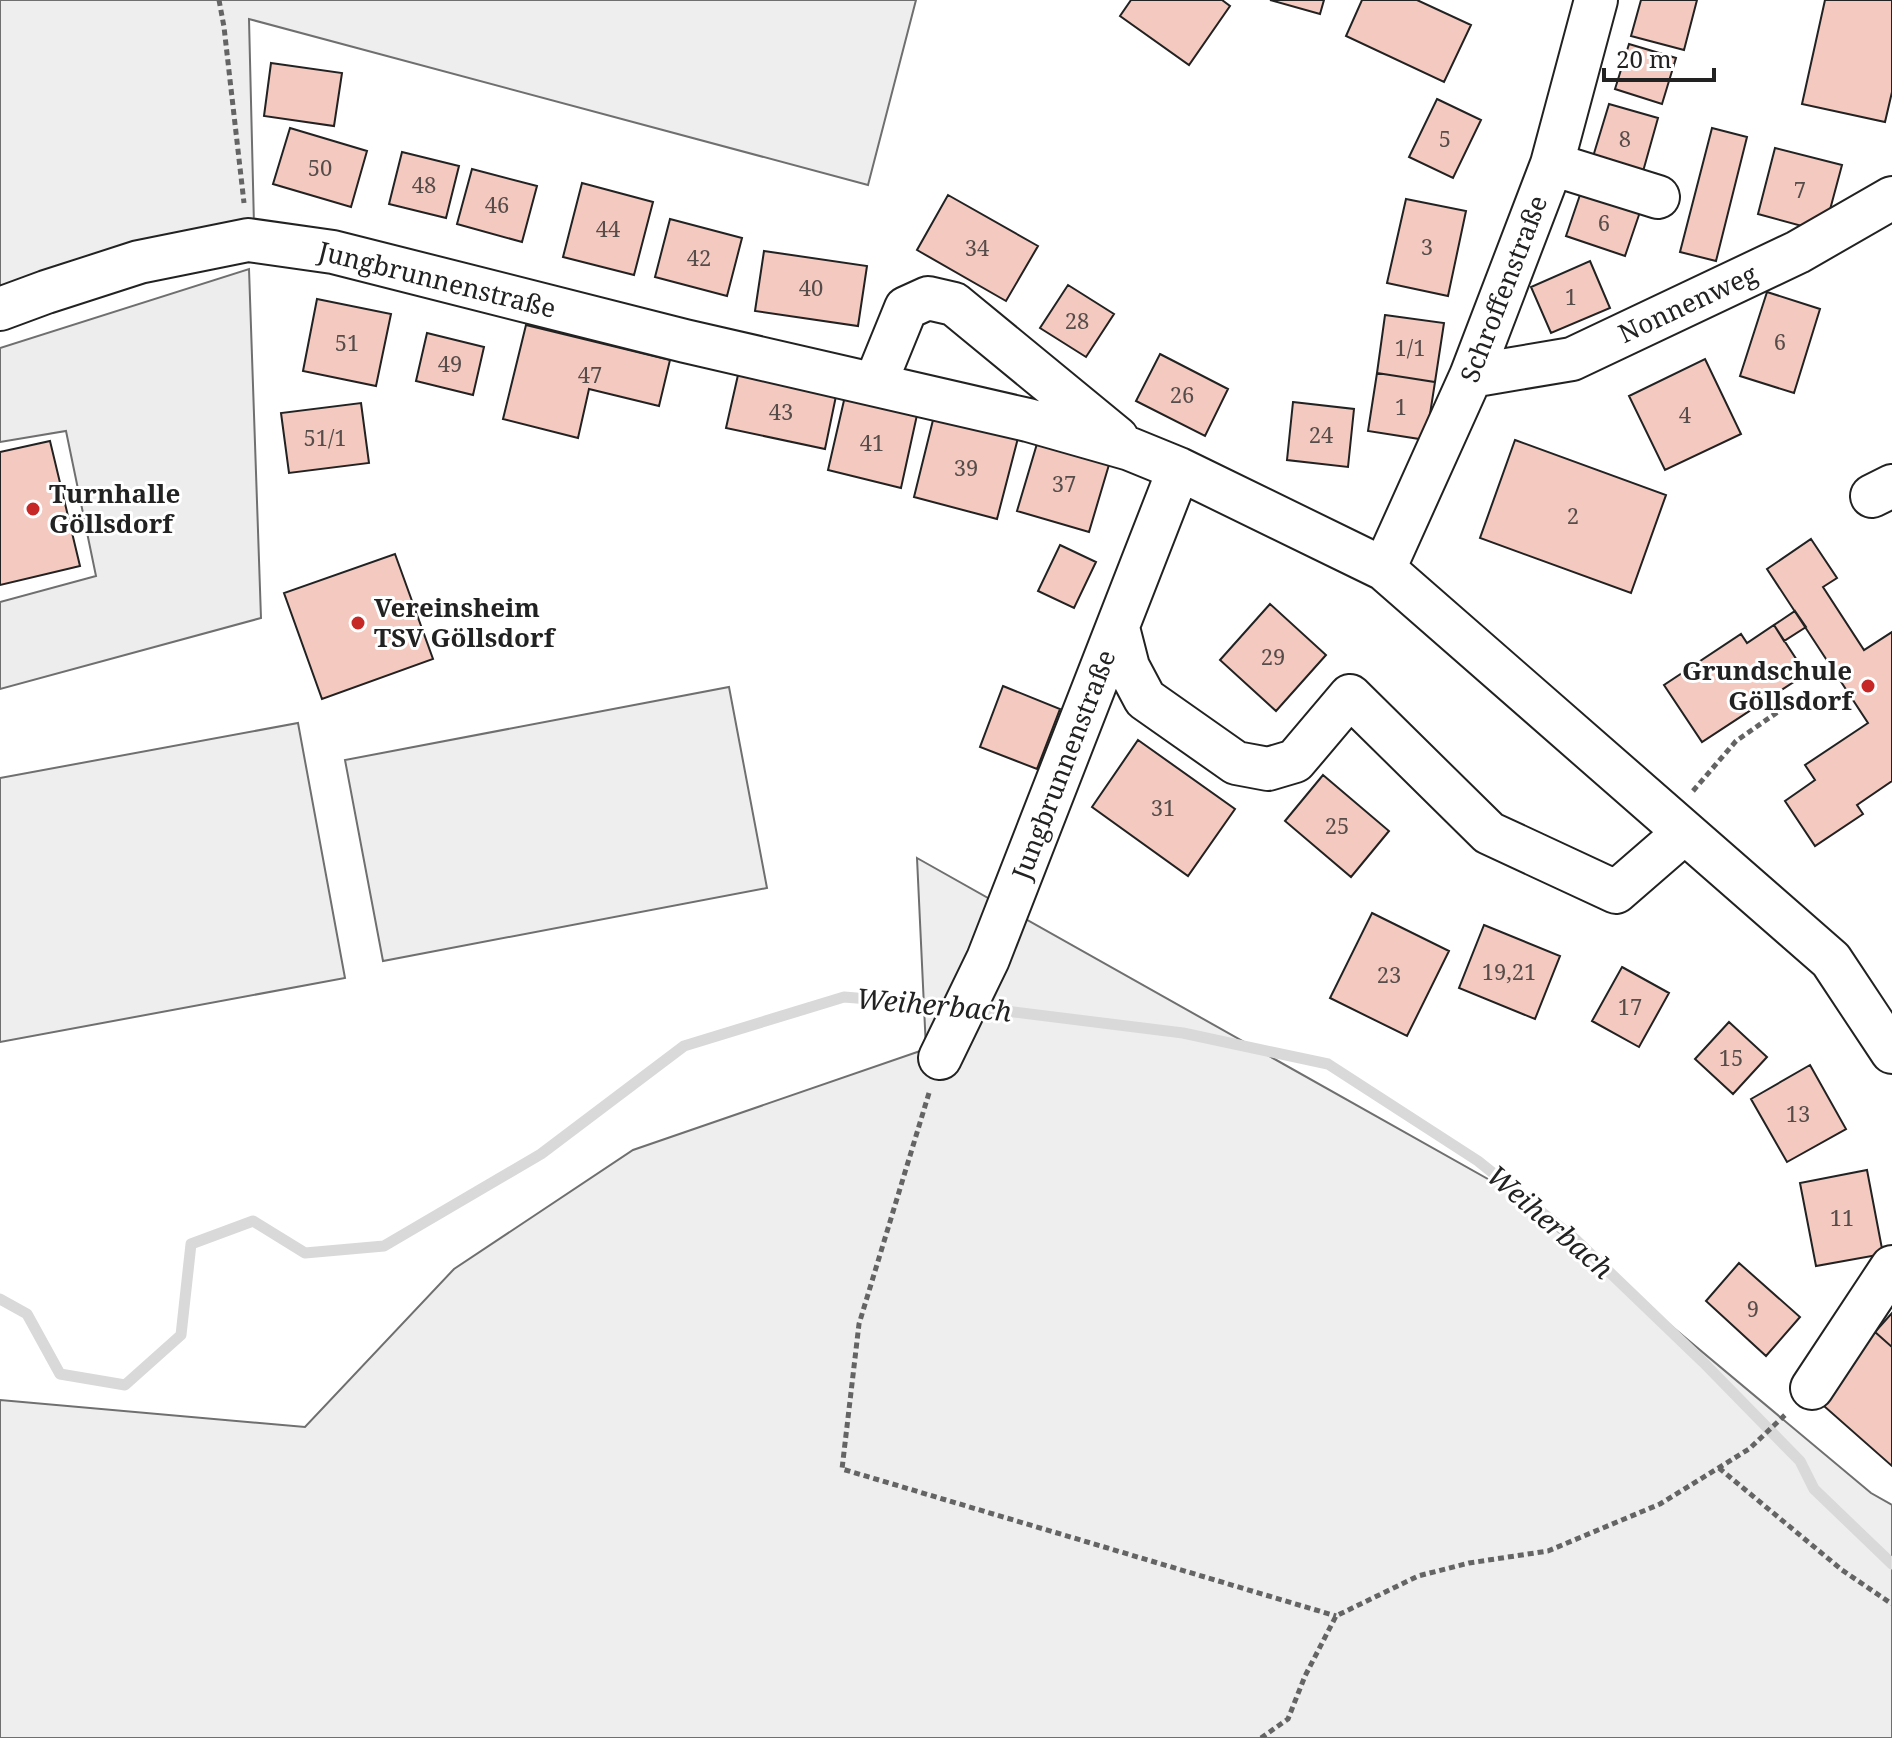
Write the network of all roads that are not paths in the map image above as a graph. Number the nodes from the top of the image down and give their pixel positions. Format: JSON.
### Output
{"nodes":[{"id":1,"x":1596,"y":0,"type":"edge"},
{"id":2,"x":1552,"y":164,"type":"junction"},
{"id":3,"x":1658,"y":197,"type":"dead end"},
{"id":4,"x":1892,"y":198,"type":"edge"},
{"id":5,"x":0,"y":309,"type":"edge"},
{"id":6,"x":1471,"y":376,"type":"junction"},
{"id":7,"x":875,"y":384,"type":"junction"},
{"id":8,"x":1130,"y":449,"type":"junction"},
{"id":9,"x":1179,"y":469,"type":"junction"},
{"id":10,"x":1384,"y":569,"type":"junction"},
{"id":11,"x":1118,"y":628,"type":"junction"},
{"id":12,"x":1677,"y":826,"type":"junction"},
{"id":13,"x":1892,"y":1052,"type":"edge"},
{"id":14,"x":940,"y":1058,"type":"road end"},
{"id":15,"x":1892,"y":1267,"type":"edge"},
{"id":16,"x":1812,"y":1388,"type":"road end"}],
"edges":[{"from":1,"to":2,"type":"street","name":"Schroffenstraße"},
{"from":2,"to":3,"type":"street"},
{"from":2,"to":6,"type":"street","name":"Schroffenstraße"},
{"from":4,"to":6,"type":"street","name":"Nonnenweg"},
{"from":5,"to":7,"type":"street","name":"Jungbrunnenstraße"},
{"from":6,"to":10,"type":"street","name":"Schroffenstraße"},
{"from":7,"to":8,"type":"street","name":"Jungbrunnenstraße"},
{"from":7,"to":8,"type":"street","name":"Jungbrunnenstraße"},
{"from":8,"to":9,"type":"street","name":"Jungbrunnenstraße"},
{"from":9,"to":10,"type":"street","name":"Jungbrunnenstraße"},
{"from":9,"to":11,"type":"street","name":"Jungbrunnenstraße"},
{"from":10,"to":12,"type":"street","name":"Jungbrunnenstraße"},
{"from":11,"to":12,"type":"street"},
{"from":11,"to":14,"type":"street","name":"Jungbrunnenstraße"},
{"from":12,"to":13,"type":"street","name":"Jungbrunnenstraße"},
{"from":15,"to":16,"type":"street"}]}
